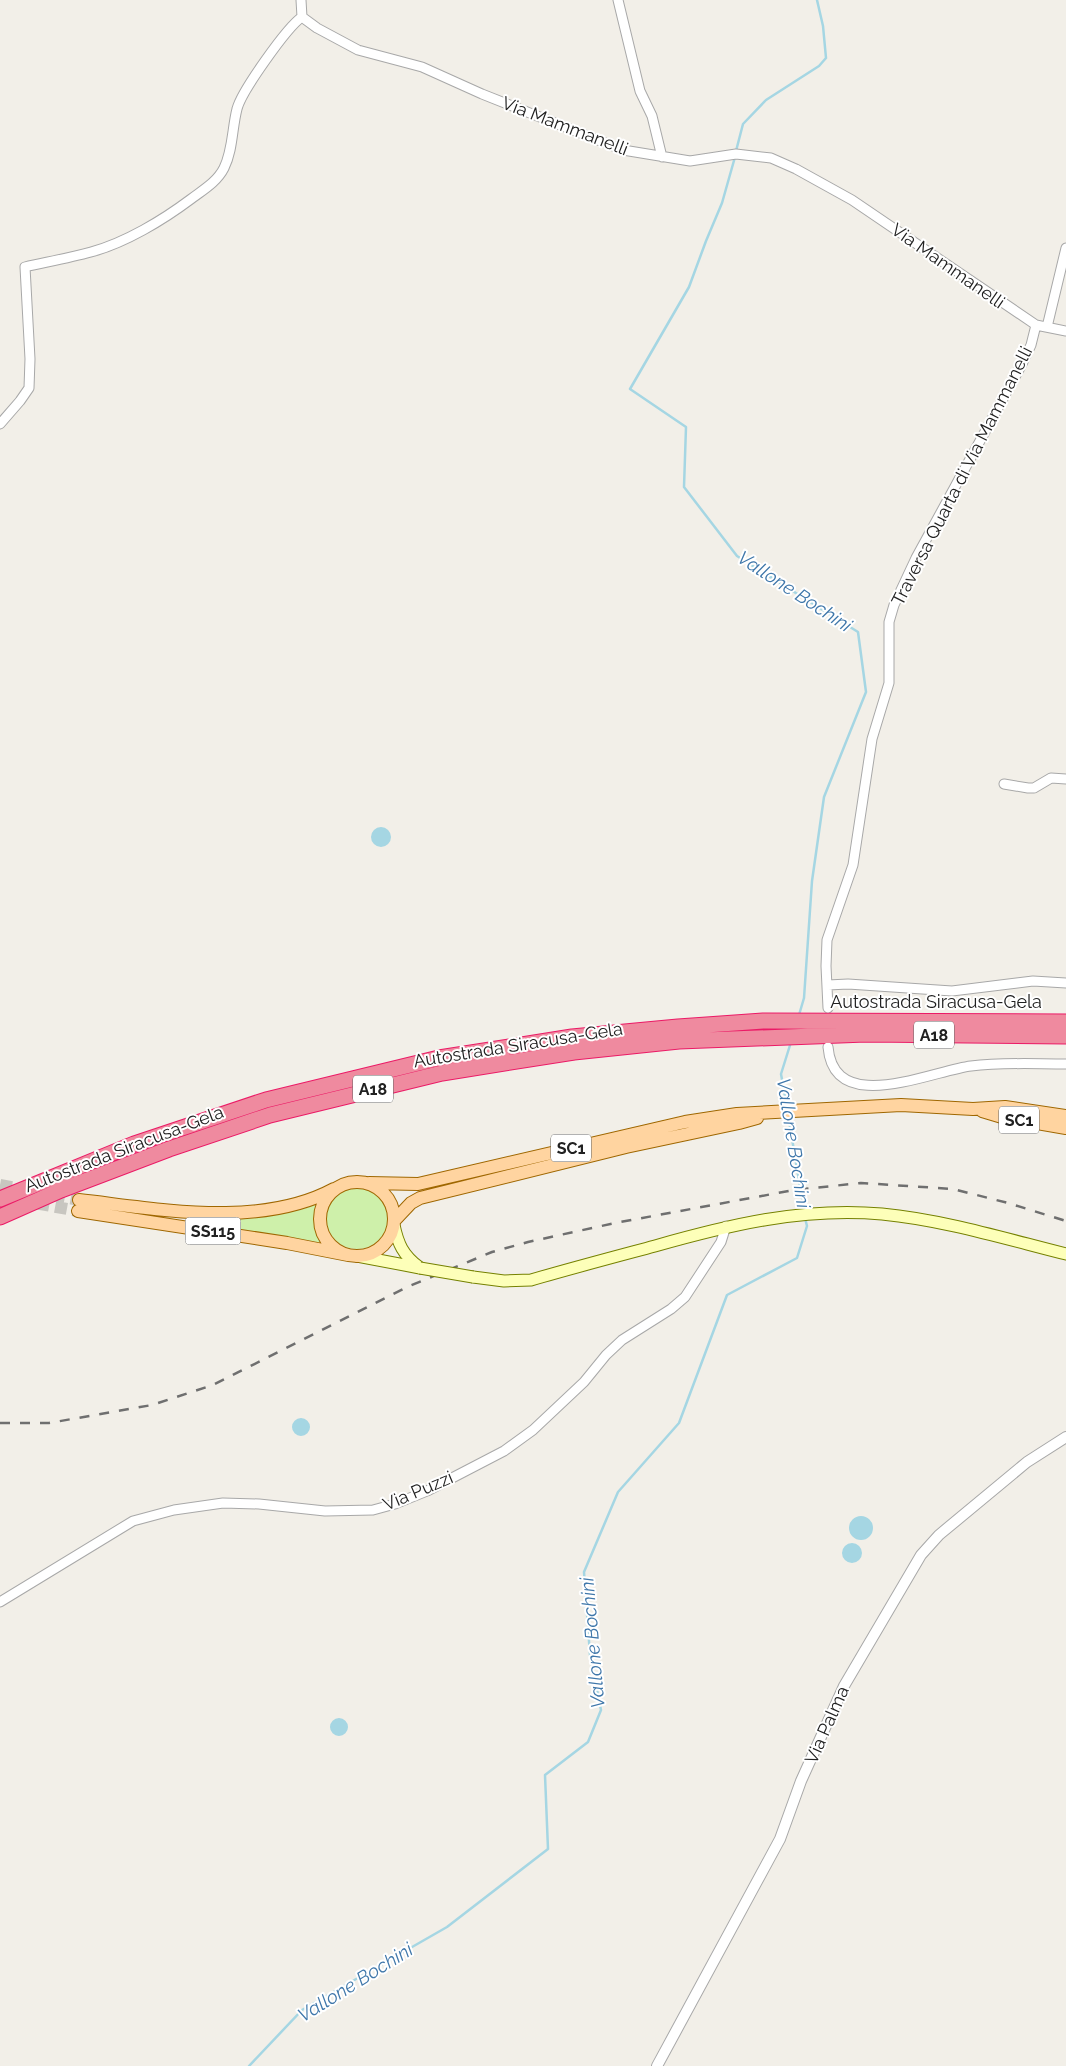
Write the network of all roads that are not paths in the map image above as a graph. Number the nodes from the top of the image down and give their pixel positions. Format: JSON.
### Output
{"nodes":[{"id":1,"x":302,"y":0,"type":"edge"},
{"id":2,"x":618,"y":0,"type":"edge"},
{"id":3,"x":302,"y":17,"type":"junction"},
{"id":4,"x":662,"y":157,"type":"junction"},
{"id":5,"x":1066,"y":248,"type":"edge"},
{"id":6,"x":1036,"y":326,"type":"junction"},
{"id":7,"x":1047,"y":327,"type":"junction"},
{"id":8,"x":1066,"y":332,"type":"edge"},
{"id":9,"x":0,"y":424,"type":"edge"},
{"id":10,"x":1066,"y":779,"type":"edge"},
{"id":11,"x":1004,"y":784,"type":"dead end"},
{"id":12,"x":1066,"y":983,"type":"edge"},
{"id":13,"x":828,"y":985,"type":"junction"},
{"id":14,"x":828,"y":1008,"type":"dead end"},
{"id":15,"x":1066,"y":1022,"type":"edge"},
{"id":16,"x":763,"y":1029,"type":"junction"},
{"id":17,"x":1066,"y":1036,"type":"edge"},
{"id":18,"x":828,"y":1047,"type":"dead end"},
{"id":19,"x":1066,"y":1064,"type":"edge"},
{"id":20,"x":973,"y":1109,"type":"junction"},
{"id":21,"x":773,"y":1113,"type":"junction"},
{"id":22,"x":1066,"y":1116,"type":"edge"},
{"id":23,"x":1066,"y":1128,"type":"edge"},
{"id":24,"x":369,"y":1183,"type":"junction"},
{"id":25,"x":334,"y":1189,"type":"junction"},
{"id":26,"x":0,"y":1199,"type":"edge"},
{"id":27,"x":0,"y":1217,"type":"edge"},
{"id":28,"x":394,"y":1223,"type":"junction"},
{"id":29,"x":726,"y":1226,"type":"junction"},
{"id":30,"x":1066,"y":1254,"type":"edge"},
{"id":31,"x":352,"y":1255,"type":"junction"},
{"id":32,"x":420,"y":1268,"type":"junction"},
{"id":33,"x":1066,"y":1437,"type":"edge"},
{"id":34,"x":0,"y":1602,"type":"edge"},
{"id":35,"x":657,"y":2066,"type":"edge"}],
"edges":[{"from":1,"to":3,"type":"street"},
{"from":2,"to":4,"type":"street"},
{"from":3,"to":4,"type":"street","name":"Via Mammanelli"},
{"from":3,"to":9,"type":"street"},
{"from":4,"to":6,"type":"street","name":"Via Mammanelli"},
{"from":5,"to":7,"type":"street"},
{"from":6,"to":7,"type":"street","name":"Via Mammanelli"},
{"from":6,"to":13,"type":"street","name":"Traversa Quarta di Via Mammanelli"},
{"from":7,"to":8,"type":"street","name":"Via Mammanelli"},
{"from":10,"to":11,"type":"street"},
{"from":12,"to":13,"type":"street"},
{"from":13,"to":14,"type":"street","name":"Traversa Quarta di Via Mammanelli"},
{"from":15,"to":16,"type":"highway","name":"Autostrada Siracusa-Gela","number":"A18"},
{"from":16,"to":17,"type":"highway","name":"Autostrada Siracusa-Gela","number":"A18"},
{"from":16,"to":26,"type":"highway","name":"Autostrada Siracusa-Gela","number":"A18"},
{"from":16,"to":27,"type":"highway","name":"Autostrada Siracusa-Gela","number":"A18"},
{"from":18,"to":19,"type":"street"},
{"from":20,"to":21,"type":"main road","number":"SC1"},
{"from":20,"to":22,"type":"main road","number":"SC1"},
{"from":20,"to":23,"type":"main road","number":"SC1"},
{"from":21,"to":24,"type":"main road","number":"SC1"},
{"from":21,"to":28,"type":"main road","number":"SC1"},
{"from":24,"to":25,"type":"main road"},
{"from":24,"to":28,"type":"main road"},
{"from":25,"to":31,"type":"main road"},
{"from":25,"to":31,"type":"main road","number":"SS115"},
{"from":28,"to":31,"type":"main road"},
{"from":28,"to":32,"type":"main road"},
{"from":29,"to":30,"type":"main road"},
{"from":29,"to":32,"type":"main road","bridge":true},
{"from":29,"to":34,"type":"street","name":"Via Puzzi"},
{"from":31,"to":32,"type":"main road"},
{"from":33,"to":35,"type":"street","name":"Via Palma"}]}
